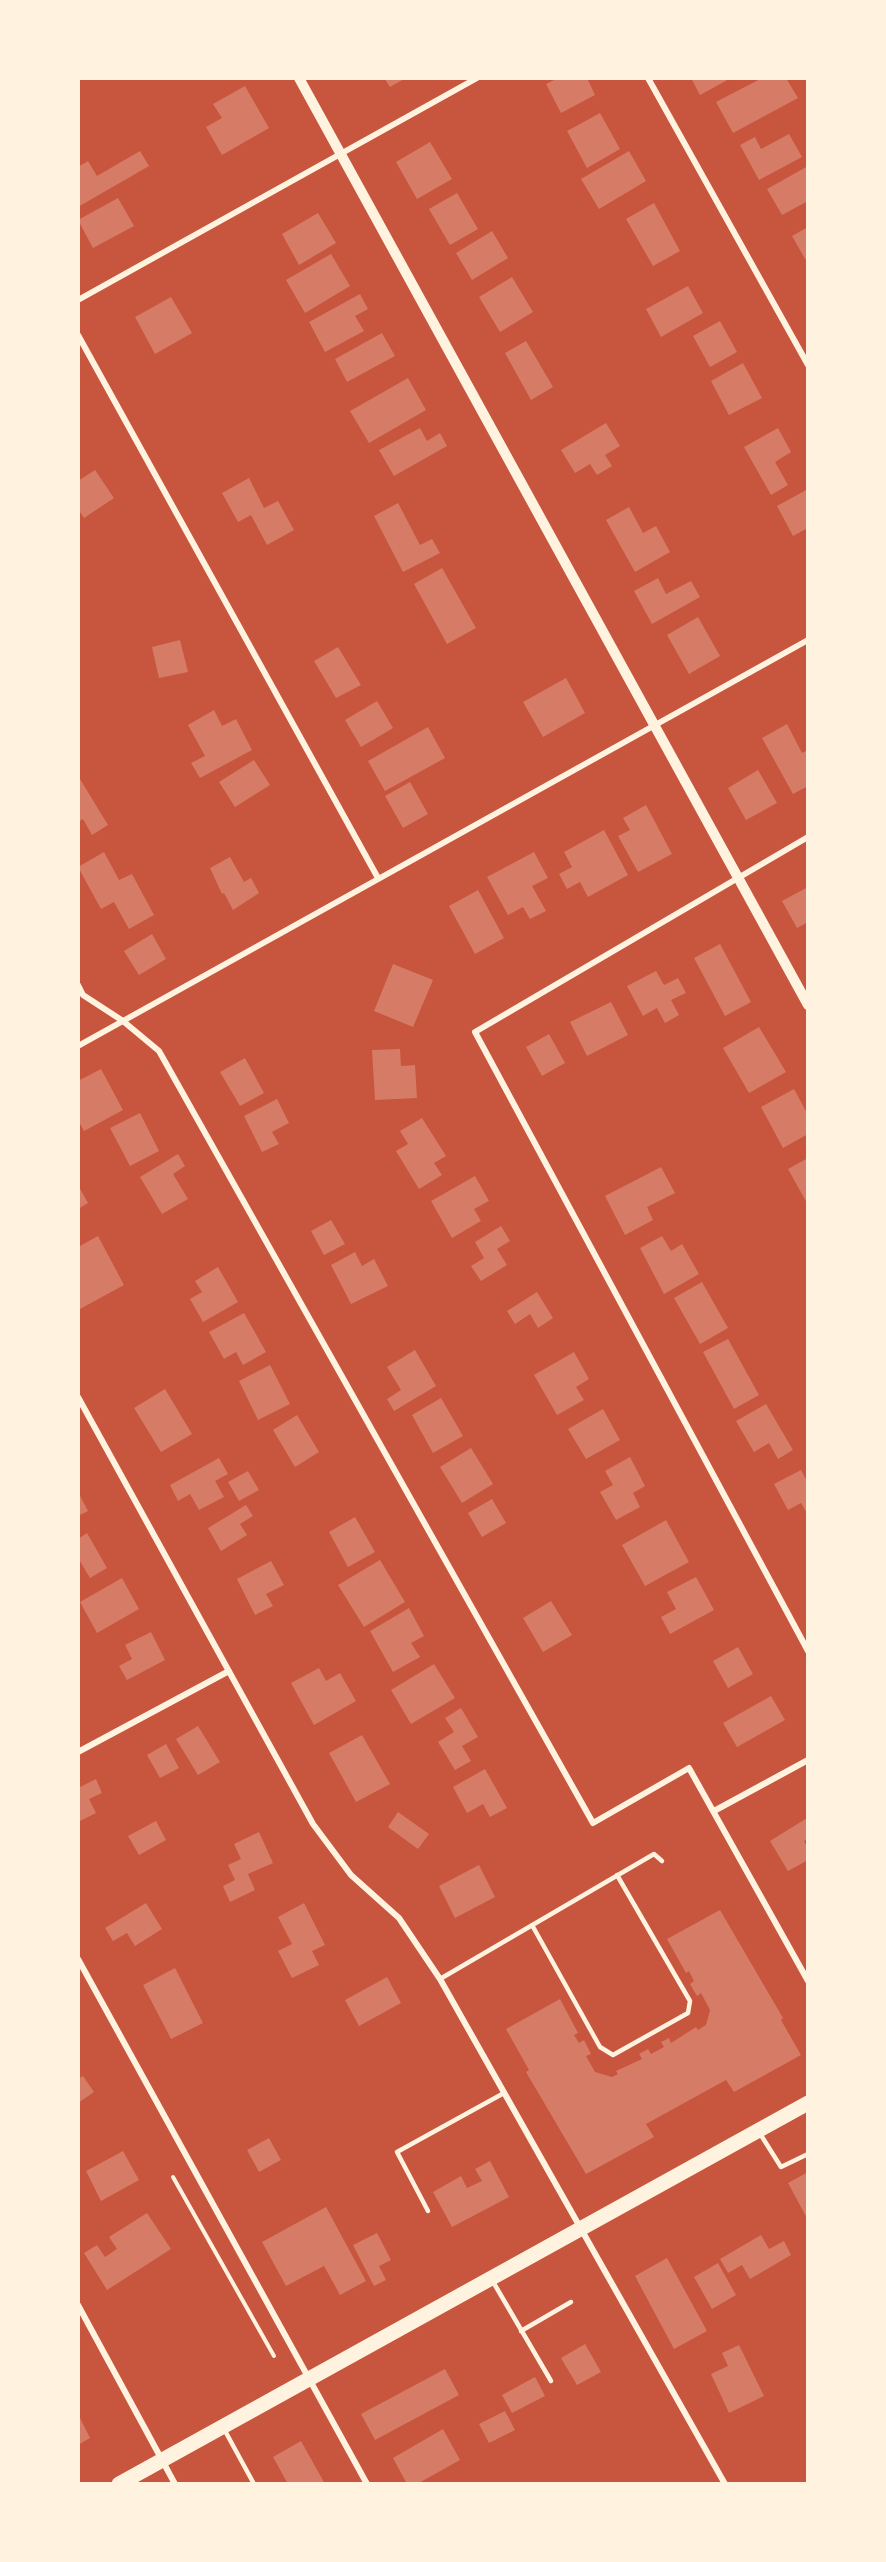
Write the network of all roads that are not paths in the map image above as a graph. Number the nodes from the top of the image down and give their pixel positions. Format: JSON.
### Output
{"nodes":[{"id":1,"x":298,"y":78,"type":"edge"},
{"id":2,"x":477,"y":78,"type":"edge"},
{"id":3,"x":648,"y":78,"type":"edge"},
{"id":4,"x":341,"y":154,"type":"junction"},
{"id":5,"x":78,"y":300,"type":"edge"},
{"id":6,"x":78,"y":335,"type":"edge"},
{"id":7,"x":808,"y":366,"type":"edge"},
{"id":8,"x":808,"y":640,"type":"edge"},
{"id":9,"x":655,"y":727,"type":"junction"},
{"id":10,"x":808,"y":837,"type":"edge"},
{"id":11,"x":737,"y":876,"type":"junction"},
{"id":12,"x":378,"y":878,"type":"junction"},
{"id":13,"x":78,"y":985,"type":"edge"},
{"id":14,"x":808,"y":1005,"type":"edge"},
{"id":15,"x":123,"y":1021,"type":"junction"},
{"id":16,"x":78,"y":1046,"type":"edge"},
{"id":17,"x":78,"y":1397,"type":"edge"},
{"id":18,"x":808,"y":1651,"type":"edge"},
{"id":19,"x":229,"y":1671,"type":"junction"},
{"id":20,"x":78,"y":1752,"type":"edge"},
{"id":21,"x":808,"y":1760,"type":"edge"},
{"id":22,"x":714,"y":1811,"type":"junction"},
{"id":23,"x":662,"y":1861,"type":"dead end"},
{"id":24,"x":617,"y":1875,"type":"junction"},
{"id":25,"x":532,"y":1925,"type":"junction"},
{"id":26,"x":78,"y":1959,"type":"edge"},
{"id":27,"x":440,"y":1979,"type":"junction"},
{"id":28,"x":808,"y":1981,"type":"edge"},
{"id":29,"x":504,"y":2093,"type":"junction"},
{"id":30,"x":808,"y":2103,"type":"edge"},
{"id":31,"x":758,"y":2131,"type":"junction"},
{"id":32,"x":808,"y":2154,"type":"edge"},
{"id":33,"x":428,"y":2211,"type":"dead end"},
{"id":34,"x":580,"y":2229,"type":"junction"},
{"id":35,"x":491,"y":2278,"type":"junction"},
{"id":36,"x":571,"y":2302,"type":"dead end"},
{"id":37,"x":78,"y":2305,"type":"edge"},
{"id":38,"x":521,"y":2331,"type":"junction"},
{"id":39,"x":310,"y":2378,"type":"junction"},
{"id":40,"x":551,"y":2381,"type":"dead end"},
{"id":41,"x":223,"y":2427,"type":"junction"},
{"id":42,"x":162,"y":2460,"type":"junction"},
{"id":43,"x":119,"y":2484,"type":"edge"},
{"id":44,"x":175,"y":2484,"type":"edge"},
{"id":45,"x":254,"y":2484,"type":"edge"},
{"id":46,"x":368,"y":2484,"type":"edge"},
{"id":47,"x":725,"y":2484,"type":"edge"}],
"edges":[{"from":1,"to":4,"type":"street"},
{"from":2,"to":4,"type":"street"},
{"from":3,"to":7,"type":"street"},
{"from":4,"to":5,"type":"street"},
{"from":4,"to":9,"type":"street"},
{"from":6,"to":12,"type":"street"},
{"from":8,"to":9,"type":"street"},
{"from":9,"to":11,"type":"street"},
{"from":9,"to":12,"type":"street"},
{"from":10,"to":11,"type":"street"},
{"from":11,"to":14,"type":"street"},
{"from":11,"to":18,"type":"street"},
{"from":12,"to":15,"type":"street"},
{"from":13,"to":15,"type":"street"},
{"from":15,"to":16,"type":"street"},
{"from":15,"to":22,"type":"street"},
{"from":17,"to":19,"type":"street"},
{"from":19,"to":20,"type":"street"},
{"from":19,"to":27,"type":"street"},
{"from":21,"to":22,"type":"street"},
{"from":22,"to":28,"type":"street"},
{"from":23,"to":24,"type":"lane"},
{"from":24,"to":25,"type":"lane"},
{"from":24,"to":25,"type":"lane"},
{"from":25,"to":27,"type":"lane"},
{"from":26,"to":39,"type":"street"},
{"from":27,"to":29,"type":"street"},
{"from":29,"to":33,"type":"lane"},
{"from":29,"to":34,"type":"street"},
{"from":30,"to":31,"type":"main road"},
{"from":31,"to":32,"type":"lane"},
{"from":31,"to":34,"type":"main road"},
{"from":34,"to":35,"type":"main road"},
{"from":34,"to":47,"type":"street"},
{"from":35,"to":38,"type":"lane"},
{"from":35,"to":39,"type":"main road"},
{"from":36,"to":38,"type":"lane"},
{"from":37,"to":42,"type":"street"},
{"from":38,"to":40,"type":"lane"},
{"from":39,"to":41,"type":"main road"},
{"from":39,"to":46,"type":"street"},
{"from":41,"to":42,"type":"main road"},
{"from":41,"to":45,"type":"lane"},
{"from":42,"to":43,"type":"main road"},
{"from":42,"to":44,"type":"street"}]}
